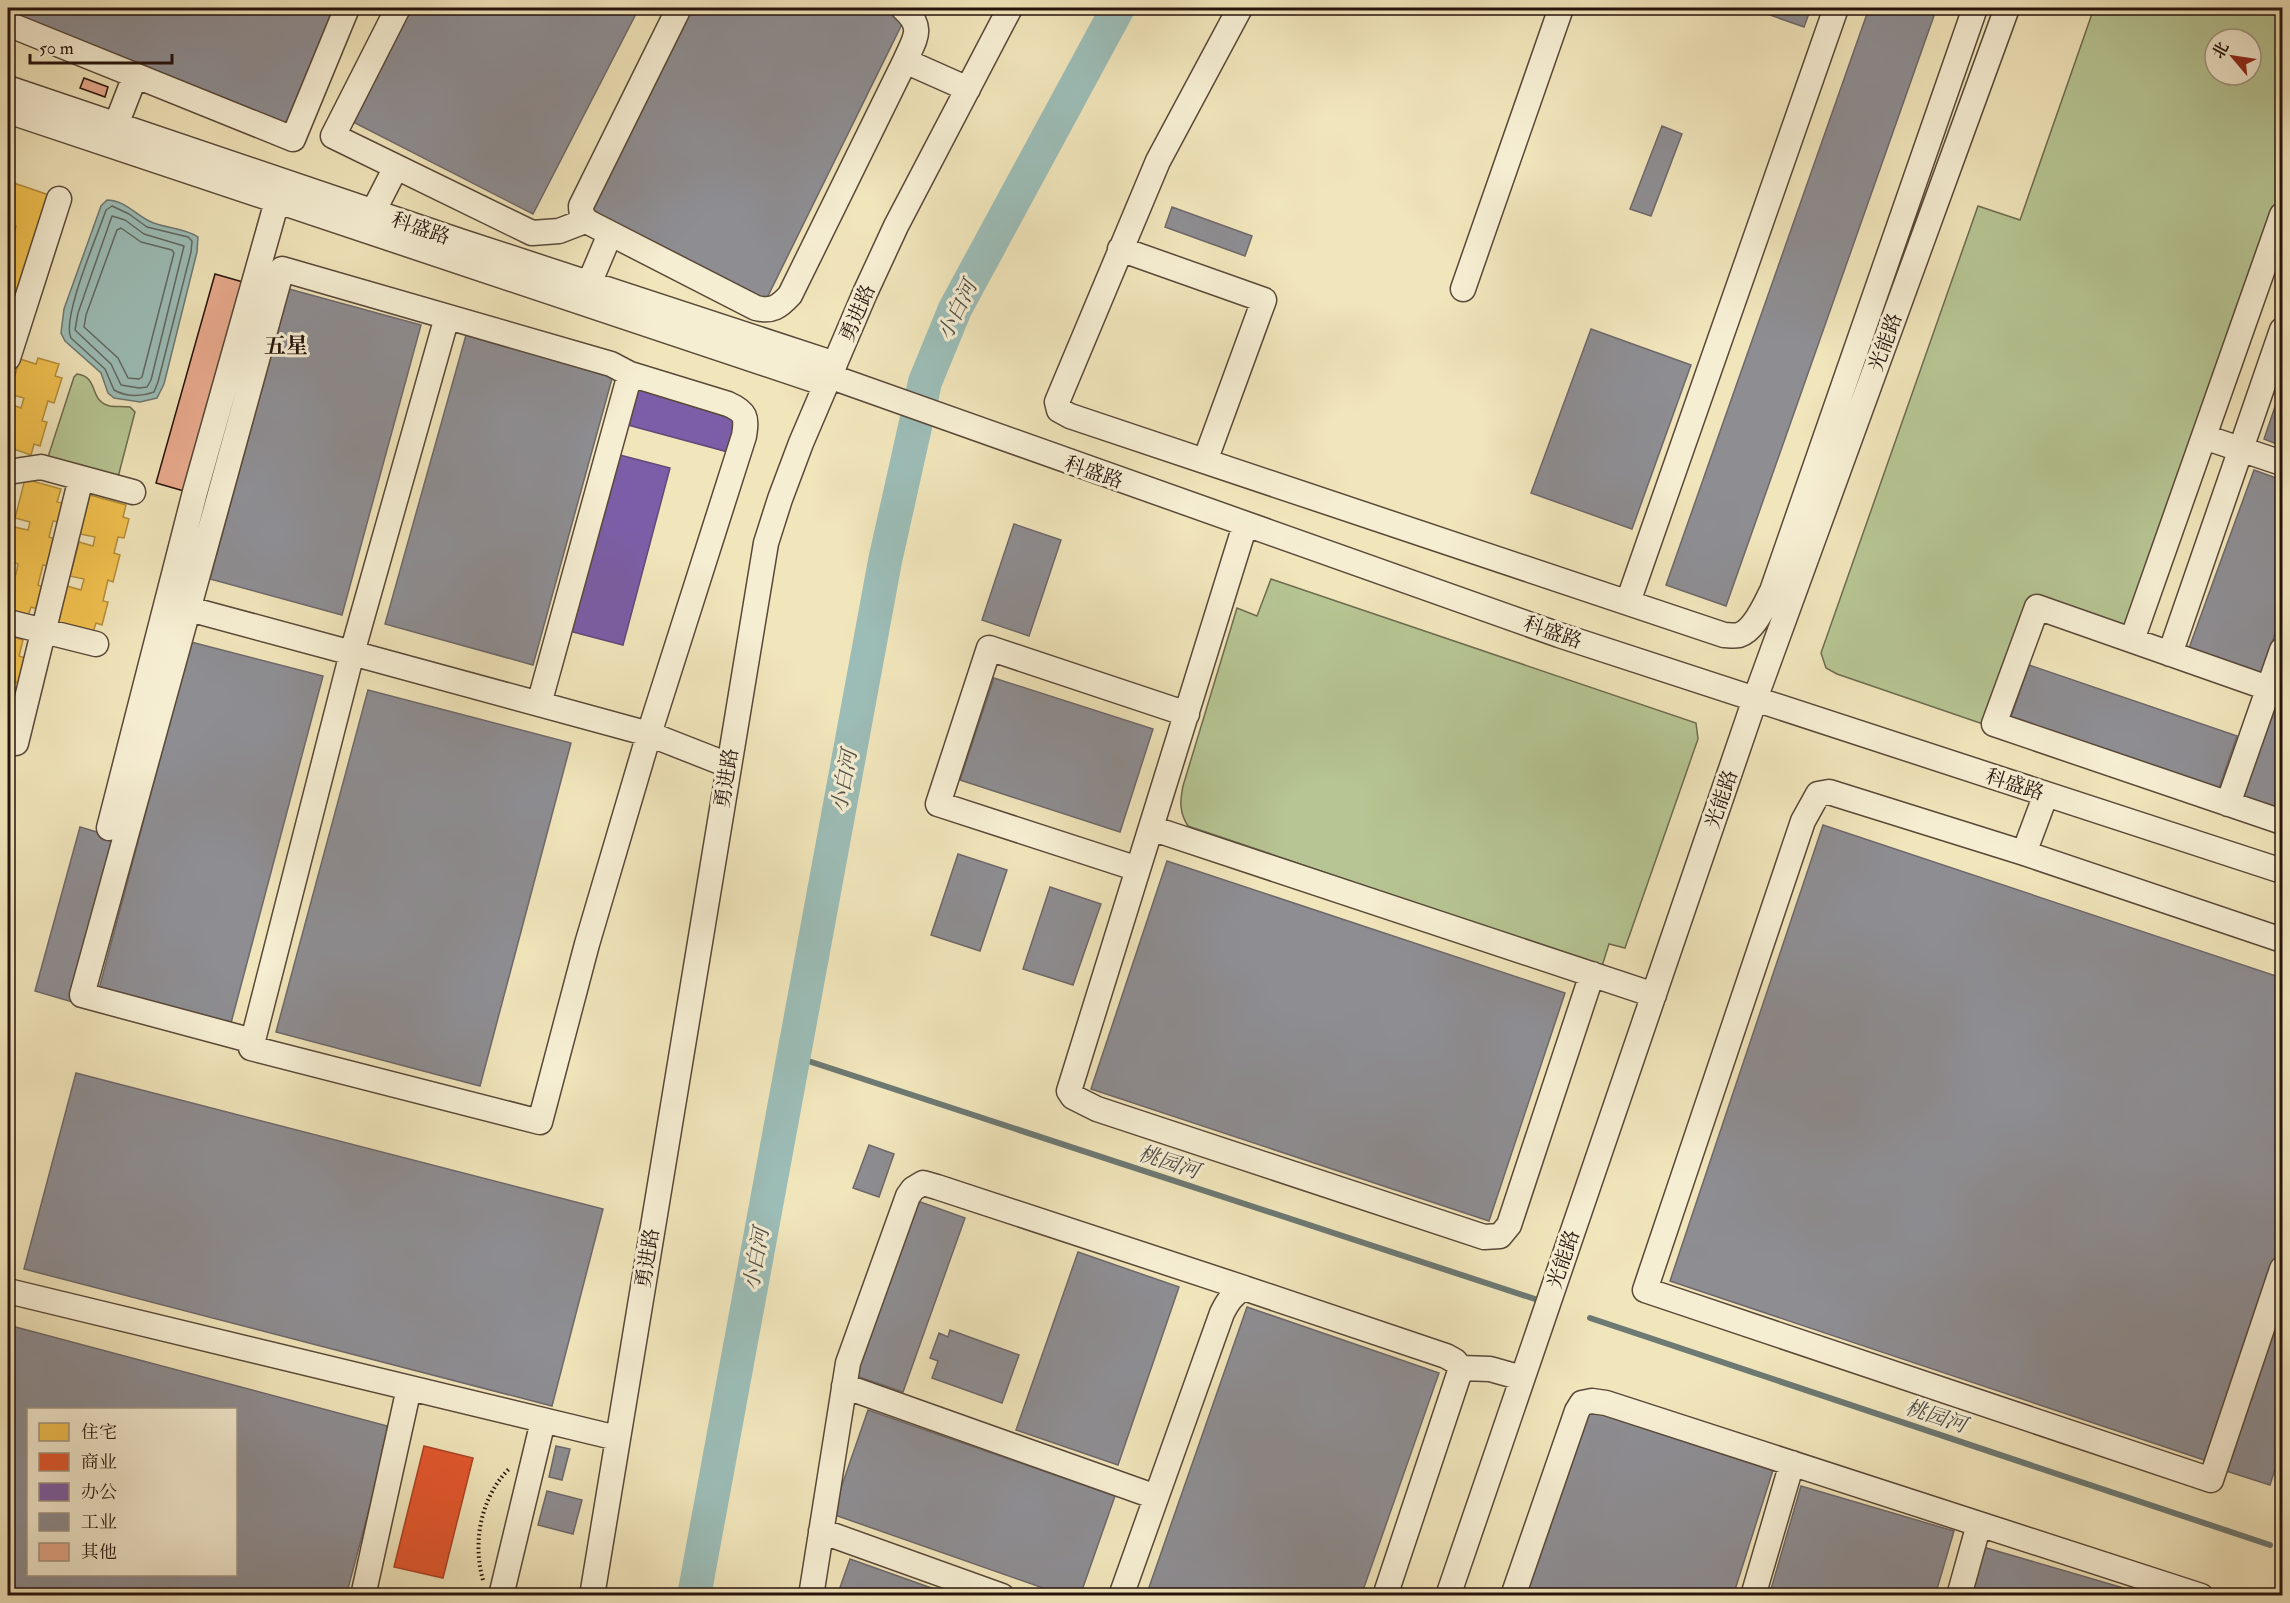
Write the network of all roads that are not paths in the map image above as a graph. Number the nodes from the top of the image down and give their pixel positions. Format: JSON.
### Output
{"nodes":[{"id":1,"x":347,"y":8,"type":"edge"},
{"id":2,"x":398,"y":8,"type":"edge"},
{"id":3,"x":679,"y":8,"type":"edge"},
{"id":4,"x":903,"y":8,"type":"edge"},
{"id":5,"x":1010,"y":8,"type":"edge"},
{"id":6,"x":1240,"y":8,"type":"edge"},
{"id":7,"x":1561,"y":8,"type":"edge"},
{"id":8,"x":1836,"y":8,"type":"edge"},
{"id":9,"x":1975,"y":8,"type":"edge"},
{"id":10,"x":2007,"y":8,"type":"edge"},
{"id":11,"x":8,"y":24,"type":"edge"},
{"id":12,"x":904,"y":61,"type":"junction"},
{"id":13,"x":135,"y":76,"type":"junction"},
{"id":14,"x":8,"y":88,"type":"edge"},
{"id":15,"x":968,"y":89,"type":"junction"},
{"id":16,"x":9,"y":118,"type":"edge"},
{"id":17,"x":116,"y":125,"type":"junction"},
{"id":18,"x":396,"y":167,"type":"junction"},
{"id":19,"x":59,"y":199,"type":"dead end"},
{"id":20,"x":277,"y":201,"type":"junction"},
{"id":21,"x":373,"y":212,"type":"junction"},
{"id":22,"x":585,"y":221,"type":"junction"},
{"id":23,"x":2280,"y":228,"type":"edge"},
{"id":24,"x":610,"y":234,"type":"junction"},
{"id":25,"x":1120,"y":249,"type":"junction"},
{"id":26,"x":1463,"y":290,"type":"dead end"},
{"id":27,"x":585,"y":293,"type":"junction"},
{"id":28,"x":447,"y":317,"type":"junction"},
{"id":29,"x":2283,"y":330,"type":"edge"},
{"id":30,"x":10,"y":342,"type":"edge"},
{"id":31,"x":630,"y":374,"type":"junction"},
{"id":32,"x":830,"y":375,"type":"junction"},
{"id":33,"x":2204,"y":437,"type":"junction"},
{"id":34,"x":2242,"y":450,"type":"junction"},
{"id":35,"x":1205,"y":461,"type":"junction"},
{"id":36,"x":2283,"y":463,"type":"edge"},
{"id":37,"x":8,"y":472,"type":"edge"},
{"id":38,"x":81,"y":478,"type":"junction"},
{"id":39,"x":133,"y":492,"type":"dead end"},
{"id":40,"x":1245,"y":525,"type":"junction"},
{"id":41,"x":1628,"y":602,"type":"junction"},
{"id":42,"x":189,"y":609,"type":"junction"},
{"id":43,"x":8,"y":622,"type":"edge"},
{"id":44,"x":44,"y":631,"type":"junction"},
{"id":45,"x":2132,"y":640,"type":"junction"},
{"id":46,"x":96,"y":644,"type":"dead end"},
{"id":47,"x":2283,"y":650,"type":"edge"},
{"id":48,"x":352,"y":654,"type":"junction"},
{"id":49,"x":2170,"y":654,"type":"junction"},
{"id":50,"x":2276,"y":690,"type":"edge"},
{"id":51,"x":1755,"y":699,"type":"junction"},
{"id":52,"x":538,"y":704,"type":"junction"},
{"id":53,"x":1187,"y":714,"type":"junction"},
{"id":54,"x":649,"y":734,"type":"junction"},
{"id":55,"x":16,"y":743,"type":"dead end"},
{"id":56,"x":728,"y":765,"type":"junction"},
{"id":57,"x":2046,"y":794,"type":"junction"},
{"id":58,"x":2229,"y":804,"type":"junction"},
{"id":59,"x":2283,"y":822,"type":"edge"},
{"id":60,"x":109,"y":828,"type":"dead end"},
{"id":61,"x":1151,"y":828,"type":"junction"},
{"id":62,"x":2024,"y":853,"type":"junction"},
{"id":63,"x":1138,"y":869,"type":"junction"},
{"id":64,"x":2283,"y":871,"type":"edge"},
{"id":65,"x":2283,"y":940,"type":"edge"},
{"id":66,"x":1592,"y":974,"type":"junction"},
{"id":67,"x":1654,"y":995,"type":"junction"},
{"id":68,"x":253,"y":1041,"type":"junction"},
{"id":69,"x":2283,"y":1269,"type":"edge"},
{"id":70,"x":1244,"y":1288,"type":"junction"},
{"id":71,"x":8,"y":1291,"type":"edge"},
{"id":72,"x":2277,"y":1303,"type":"edge"},
{"id":73,"x":1461,"y":1368,"type":"junction"},
{"id":74,"x":1522,"y":1378,"type":"junction"},
{"id":75,"x":844,"y":1386,"type":"junction"},
{"id":76,"x":409,"y":1388,"type":"junction"},
{"id":77,"x":543,"y":1420,"type":"junction"},
{"id":78,"x":617,"y":1438,"type":"junction"},
{"id":79,"x":1792,"y":1463,"type":"junction"},
{"id":80,"x":1156,"y":1497,"type":"junction"},
{"id":81,"x":1979,"y":1524,"type":"junction"},
{"id":82,"x":821,"y":1531,"type":"junction"},
{"id":83,"x":493,"y":1590,"type":"edge"},
{"id":84,"x":363,"y":1596,"type":"edge"},
{"id":85,"x":592,"y":1596,"type":"edge"},
{"id":86,"x":811,"y":1596,"type":"edge"},
{"id":87,"x":1002,"y":1596,"type":"edge"},
{"id":88,"x":1121,"y":1596,"type":"edge"},
{"id":89,"x":1385,"y":1596,"type":"edge"},
{"id":90,"x":1448,"y":1596,"type":"edge"},
{"id":91,"x":1513,"y":1596,"type":"edge"},
{"id":92,"x":1753,"y":1596,"type":"edge"},
{"id":93,"x":1959,"y":1596,"type":"edge"},
{"id":94,"x":2201,"y":1596,"type":"edge"}],
"edges":[{"from":1,"to":13,"type":"street"},
{"from":2,"to":18,"type":"street"},
{"from":3,"to":22,"type":"street"},
{"from":4,"to":12,"type":"street"},
{"from":5,"to":15,"type":"street","name":"勇进路"},
{"from":6,"to":25,"type":"street"},
{"from":7,"to":26,"type":"street"},
{"from":8,"to":41,"type":"street"},
{"from":9,"to":41,"type":"street"},
{"from":10,"to":51,"type":"street","name":"光能路"},
{"from":11,"to":13,"type":"street"},
{"from":12,"to":15,"type":"street"},
{"from":12,"to":24,"type":"street"},
{"from":13,"to":17,"type":"street"},
{"from":14,"to":17,"type":"street","name":"科盛路"},
{"from":15,"to":32,"type":"street","name":"勇进路"},
{"from":16,"to":20,"type":"street","name":"科盛路"},
{"from":17,"to":21,"type":"street","name":"科盛路"},
{"from":18,"to":21,"type":"street"},
{"from":18,"to":22,"type":"street"},
{"from":19,"to":30,"type":"street"},
{"from":20,"to":27,"type":"street","name":"科盛路"},
{"from":20,"to":60,"type":"street"},
{"from":21,"to":27,"type":"street","name":"科盛路"},
{"from":22,"to":24,"type":"street"},
{"from":23,"to":33,"type":"street"},
{"from":24,"to":27,"type":"street"},
{"from":25,"to":35,"type":"street"},
{"from":25,"to":35,"type":"street"},
{"from":27,"to":32,"type":"street","name":"科盛路"},
{"from":28,"to":31,"type":"street"},
{"from":28,"to":42,"type":"street"},
{"from":28,"to":48,"type":"street"},
{"from":29,"to":34,"type":"street"},
{"from":31,"to":52,"type":"street"},
{"from":31,"to":54,"type":"street"},
{"from":32,"to":40,"type":"street","name":"科盛路"},
{"from":32,"to":56,"type":"street","name":"勇进路"},
{"from":33,"to":34,"type":"street"},
{"from":33,"to":45,"type":"street"},
{"from":34,"to":36,"type":"street"},
{"from":34,"to":49,"type":"street"},
{"from":35,"to":41,"type":"street"},
{"from":37,"to":38,"type":"street"},
{"from":38,"to":39,"type":"street"},
{"from":38,"to":44,"type":"street"},
{"from":40,"to":51,"type":"street","name":"科盛路"},
{"from":40,"to":53,"type":"street"},
{"from":42,"to":48,"type":"street"},
{"from":42,"to":68,"type":"street"},
{"from":43,"to":44,"type":"street"},
{"from":44,"to":46,"type":"street"},
{"from":44,"to":55,"type":"street"},
{"from":45,"to":49,"type":"street"},
{"from":45,"to":58,"type":"street"},
{"from":47,"to":50,"type":"street"},
{"from":48,"to":52,"type":"street"},
{"from":48,"to":68,"type":"street"},
{"from":49,"to":50,"type":"street"},
{"from":50,"to":58,"type":"street"},
{"from":51,"to":57,"type":"street","name":"科盛路"},
{"from":51,"to":67,"type":"street","name":"光能路"},
{"from":52,"to":54,"type":"street"},
{"from":53,"to":61,"type":"street"},
{"from":53,"to":63,"type":"street"},
{"from":54,"to":56,"type":"street"},
{"from":54,"to":68,"type":"street"},
{"from":56,"to":78,"type":"street","name":"勇进路"},
{"from":57,"to":62,"type":"street"},
{"from":57,"to":64,"type":"street","name":"科盛路"},
{"from":58,"to":59,"type":"street"},
{"from":61,"to":63,"type":"street"},
{"from":61,"to":66,"type":"street"},
{"from":62,"to":65,"type":"street"},
{"from":62,"to":72,"type":"street"},
{"from":63,"to":66,"type":"street"},
{"from":66,"to":67,"type":"street"},
{"from":67,"to":74,"type":"street","name":"光能路"},
{"from":69,"to":72,"type":"street"},
{"from":70,"to":73,"type":"street"},
{"from":70,"to":75,"type":"street"},
{"from":70,"to":80,"type":"street"},
{"from":71,"to":76,"type":"street"},
{"from":73,"to":74,"type":"street"},
{"from":73,"to":89,"type":"street"},
{"from":74,"to":90,"type":"street","name":"光能路"},
{"from":75,"to":80,"type":"street"},
{"from":75,"to":82,"type":"street"},
{"from":76,"to":77,"type":"street"},
{"from":76,"to":84,"type":"street"},
{"from":77,"to":78,"type":"street"},
{"from":77,"to":83,"type":"street"},
{"from":78,"to":85,"type":"street","name":"勇进路"},
{"from":79,"to":81,"type":"street"},
{"from":79,"to":91,"type":"street"},
{"from":79,"to":92,"type":"street"},
{"from":80,"to":88,"type":"street"},
{"from":81,"to":93,"type":"street"},
{"from":81,"to":94,"type":"street"},
{"from":82,"to":86,"type":"street"},
{"from":82,"to":87,"type":"street"}]}
